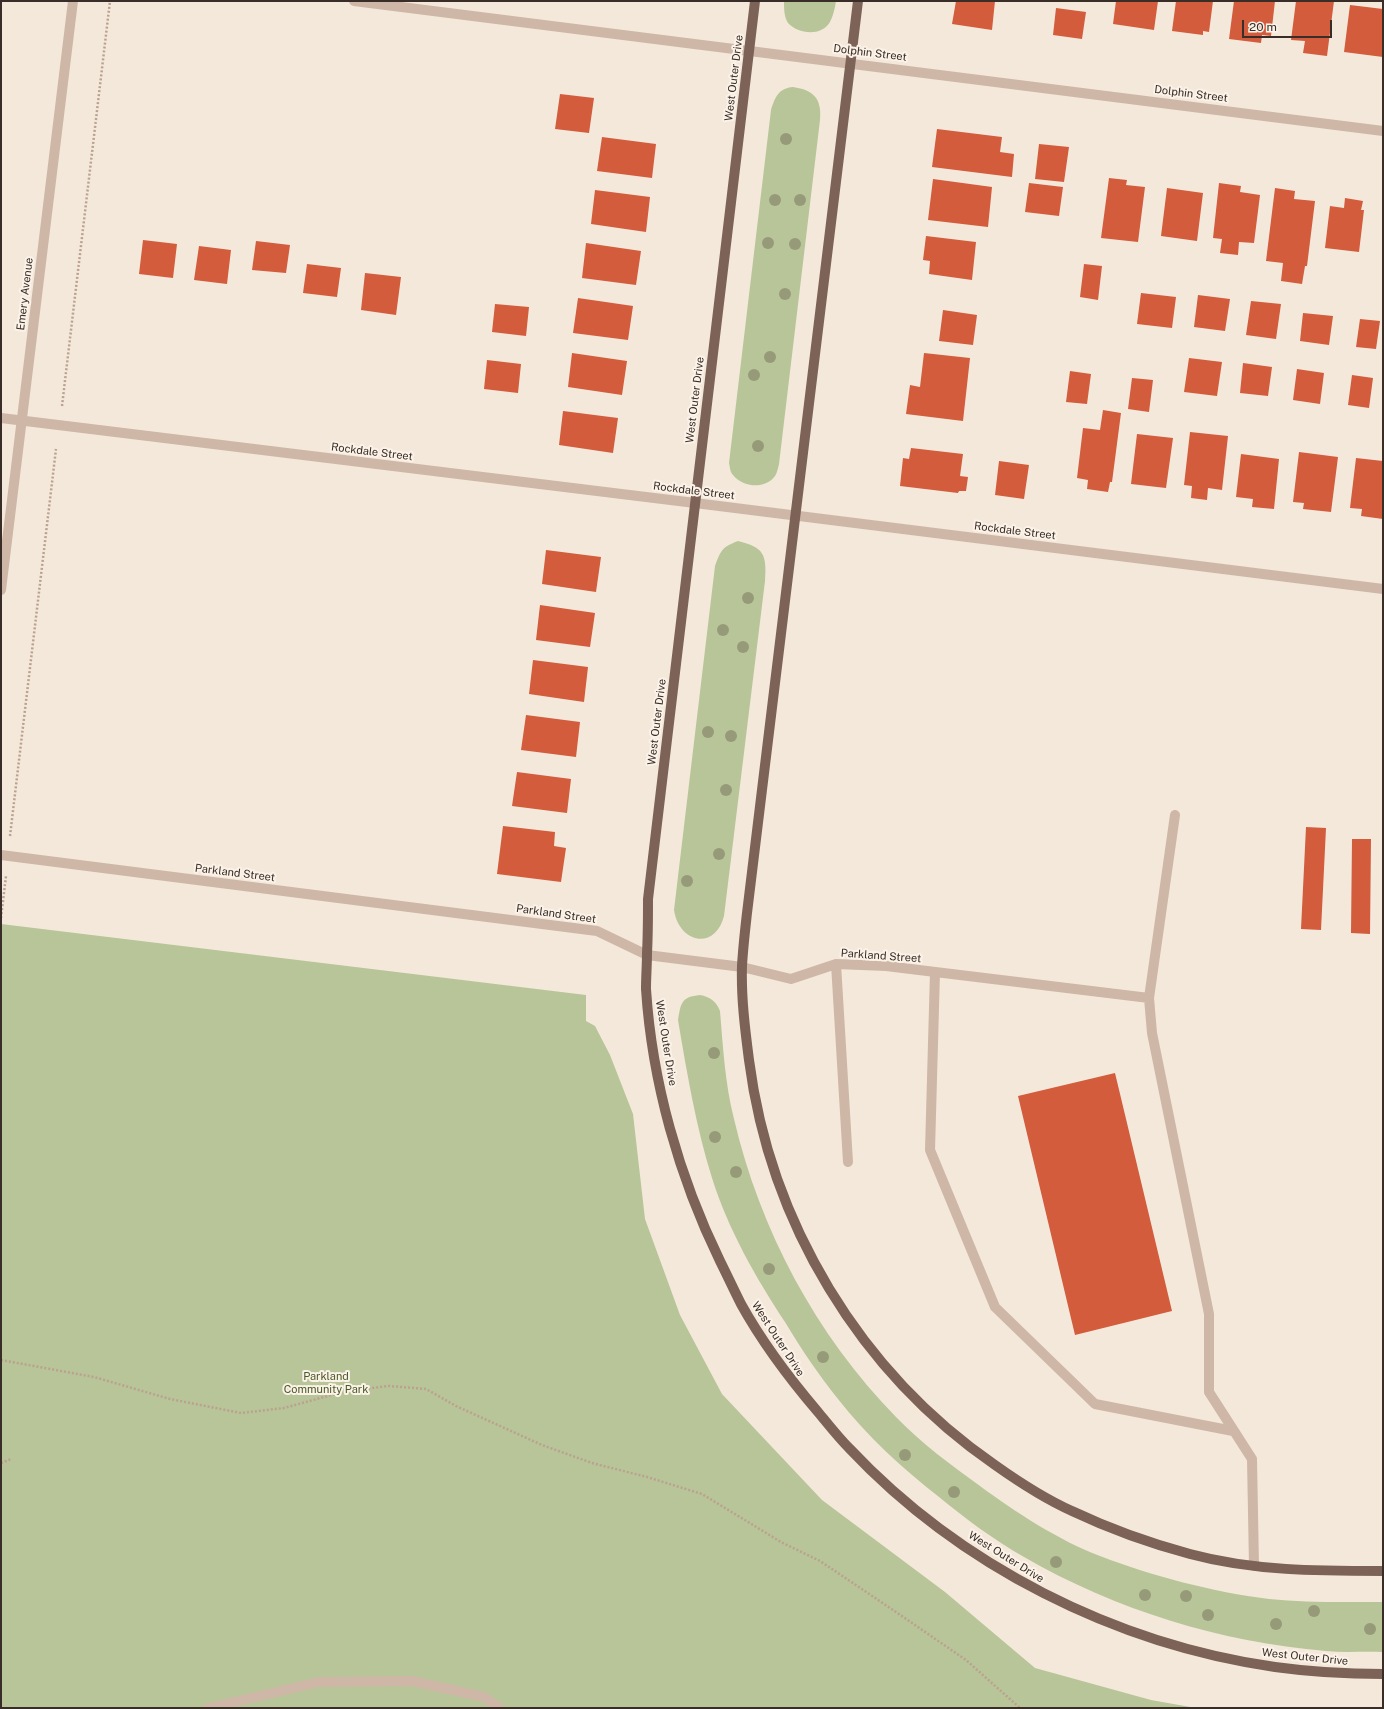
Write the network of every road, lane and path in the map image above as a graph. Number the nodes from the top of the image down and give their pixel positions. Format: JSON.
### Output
{"nodes":[{"id":1,"x":73,"y":1,"type":"edge"},
{"id":2,"x":110,"y":1,"type":"edge"},
{"id":3,"x":354,"y":1,"type":"edge"},
{"id":4,"x":755,"y":1,"type":"edge"},
{"id":5,"x":858,"y":1,"type":"edge"},
{"id":6,"x":749,"y":50,"type":"junction"},
{"id":7,"x":850,"y":63,"type":"junction"},
{"id":8,"x":1383,"y":131,"type":"edge"},
{"id":9,"x":62,"y":409,"type":"dead end"},
{"id":10,"x":1,"y":418,"type":"edge"},
{"id":11,"x":22,"y":421,"type":"junction"},
{"id":12,"x":56,"y":449,"type":"dead end"},
{"id":13,"x":694,"y":503,"type":"junction"},
{"id":14,"x":795,"y":516,"type":"junction"},
{"id":15,"x":1383,"y":589,"type":"edge"},
{"id":16,"x":1,"y":590,"type":"edge"},
{"id":17,"x":1175,"y":815,"type":"dead end"},
{"id":18,"x":10,"y":839,"type":"dead end"},
{"id":19,"x":1,"y":855,"type":"edge"},
{"id":20,"x":6,"y":875,"type":"dead end"},
{"id":21,"x":1,"y":918,"type":"edge"},
{"id":22,"x":647,"y":955,"type":"junction"},
{"id":23,"x":836,"y":964,"type":"junction"},
{"id":24,"x":742,"y":967,"type":"junction"},
{"id":25,"x":935,"y":972,"type":"junction"},
{"id":26,"x":1149,"y":998,"type":"junction"},
{"id":27,"x":848,"y":1162,"type":"dead end"},
{"id":28,"x":1,"y":1360,"type":"edge"},
{"id":29,"x":1233,"y":1431,"type":"junction"},
{"id":30,"x":11,"y":1459,"type":"dead end"},
{"id":31,"x":1,"y":1463,"type":"edge"},
{"id":32,"x":1254,"y":1566,"type":"junction"},
{"id":33,"x":1383,"y":1571,"type":"edge"},
{"id":34,"x":1383,"y":1674,"type":"edge"},
{"id":35,"x":208,"y":1708,"type":"edge"},
{"id":36,"x":500,"y":1708,"type":"edge"},
{"id":37,"x":1020,"y":1708,"type":"edge"}],
"edges":[{"from":1,"to":11,"type":"street","name":"Emery Avenue"},
{"from":2,"to":9,"type":"path"},
{"from":3,"to":6,"type":"street","name":"Dolphin Street"},
{"from":4,"to":6,"type":"main road","name":"West Outer Drive"},
{"from":5,"to":7,"type":"main road"},
{"from":6,"to":7,"type":"street","name":"Dolphin Street"},
{"from":6,"to":13,"type":"main road","name":"West Outer Drive"},
{"from":7,"to":8,"type":"street","name":"Dolphin Street"},
{"from":7,"to":14,"type":"main road"},
{"from":10,"to":11,"type":"street","name":"Rockdale Street"},
{"from":11,"to":13,"type":"street","name":"Rockdale Street"},
{"from":11,"to":16,"type":"street","name":"Emery Avenue"},
{"from":12,"to":18,"type":"path"},
{"from":13,"to":14,"type":"street","name":"Rockdale Street"},
{"from":13,"to":22,"type":"main road","name":"West Outer Drive"},
{"from":14,"to":15,"type":"street","name":"Rockdale Street"},
{"from":14,"to":24,"type":"main road"},
{"from":17,"to":26,"type":"street"},
{"from":19,"to":22,"type":"street","name":"Parkland Street"},
{"from":20,"to":21,"type":"path"},
{"from":22,"to":24,"type":"street","name":"Parkland Street"},
{"from":22,"to":34,"type":"main road","name":"West Outer Drive"},
{"from":23,"to":24,"type":"street","name":"Parkland Street"},
{"from":23,"to":25,"type":"street","name":"Parkland Street"},
{"from":23,"to":27,"type":"street"},
{"from":24,"to":32,"type":"main road"},
{"from":25,"to":26,"type":"street","name":"Parkland Street"},
{"from":25,"to":29,"type":"street"},
{"from":26,"to":29,"type":"street"},
{"from":28,"to":37,"type":"path"},
{"from":29,"to":32,"type":"street"},
{"from":30,"to":31,"type":"path"},
{"from":32,"to":33,"type":"main road"},
{"from":35,"to":36,"type":"street"}]}
